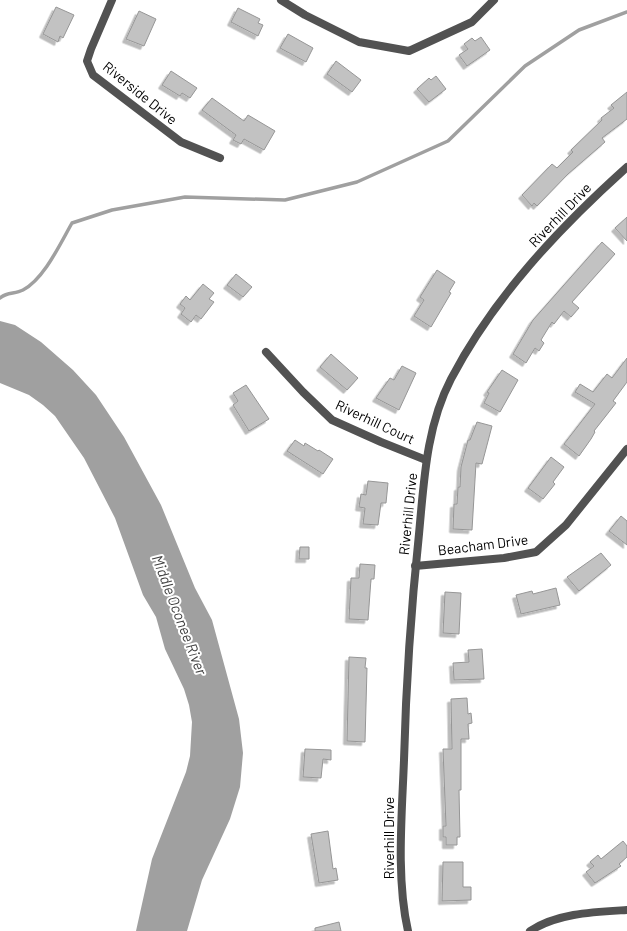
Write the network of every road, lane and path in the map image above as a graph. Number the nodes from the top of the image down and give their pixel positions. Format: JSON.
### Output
{"nodes":[{"id":1,"x":112,"y":0,"type":"edge"},
{"id":2,"x":281,"y":0,"type":"edge"},
{"id":3,"x":494,"y":0,"type":"edge"},
{"id":4,"x":220,"y":158,"type":"dead end"},
{"id":5,"x":627,"y":167,"type":"edge"},
{"id":6,"x":266,"y":352,"type":"dead end"},
{"id":7,"x":627,"y":450,"type":"edge"},
{"id":8,"x":426,"y":460,"type":"junction"},
{"id":9,"x":415,"y":566,"type":"junction"},
{"id":10,"x":627,"y":910,"type":"edge"},
{"id":11,"x":408,"y":931,"type":"edge"},
{"id":12,"x":530,"y":931,"type":"edge"}],
"edges":[{"from":1,"to":4,"type":"street","name":"Riverside Drive"},
{"from":2,"to":3,"type":"street"},
{"from":5,"to":8,"type":"street","name":"Riverhill Drive"},
{"from":6,"to":8,"type":"street","name":"Riverhill Court"},
{"from":7,"to":9,"type":"street","name":"Beacham Drive"},
{"from":8,"to":9,"type":"street","name":"Riverhill Drive"},
{"from":9,"to":11,"type":"street","name":"Riverhill Drive"},
{"from":10,"to":12,"type":"street"}]}
